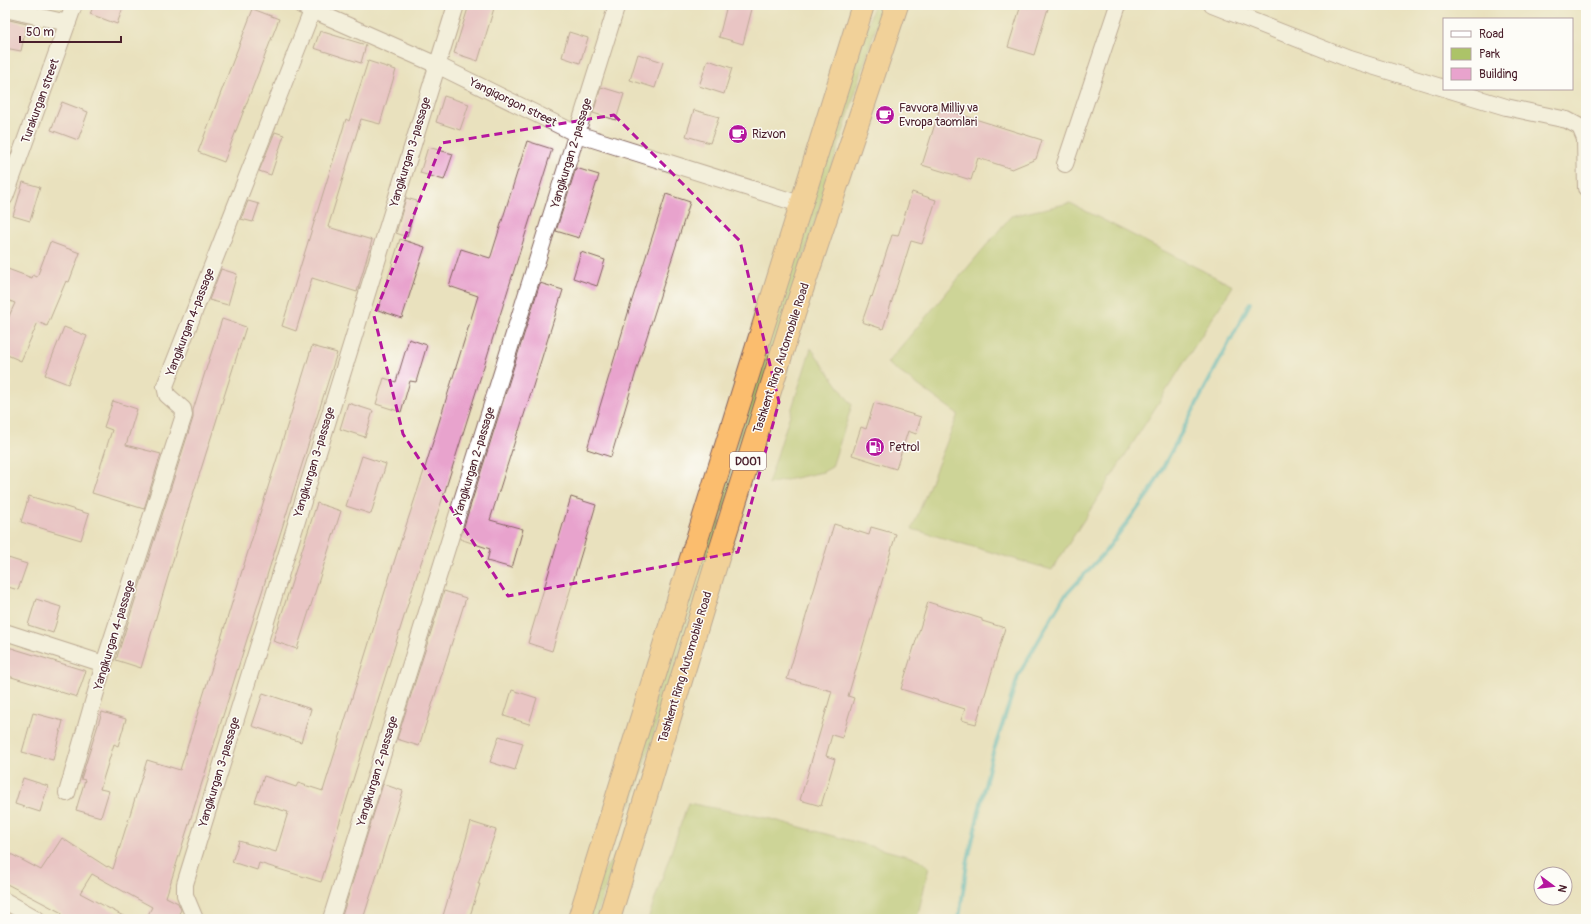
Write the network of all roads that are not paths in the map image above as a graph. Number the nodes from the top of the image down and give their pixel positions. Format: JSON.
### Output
{"nodes":[{"id":1,"x":74,"y":5,"type":"edge"},
{"id":2,"x":456,"y":5,"type":"edge"},
{"id":3,"x":617,"y":5,"type":"edge"},
{"id":4,"x":862,"y":5,"type":"edge"},
{"id":5,"x":896,"y":5,"type":"edge"},
{"id":6,"x":1118,"y":5,"type":"edge"},
{"id":7,"x":1212,"y":5,"type":"edge"},
{"id":8,"x":306,"y":8,"type":"edge"},
{"id":9,"x":5,"y":9,"type":"edge"},
{"id":10,"x":68,"y":24,"type":"junction"},
{"id":11,"x":437,"y":65,"type":"junction"},
{"id":12,"x":1443,"y":88,"type":"edge"},
{"id":13,"x":1448,"y":90,"type":"edge"},
{"id":14,"x":577,"y":134,"type":"junction"},
{"id":15,"x":1065,"y":164,"type":"dead end"},
{"id":16,"x":1586,"y":188,"type":"edge"},
{"id":17,"x":6,"y":194,"type":"edge"},
{"id":18,"x":800,"y":204,"type":"junction"},
{"id":19,"x":5,"y":632,"type":"edge"},
{"id":20,"x":104,"y":664,"type":"junction"},
{"id":21,"x":67,"y":793,"type":"dead end"},
{"id":22,"x":606,"y":832,"type":"junction"},
{"id":23,"x":634,"y":840,"type":"junction"},
{"id":24,"x":5,"y":901,"type":"edge"},
{"id":25,"x":37,"y":919,"type":"edge"},
{"id":26,"x":195,"y":919,"type":"edge"},
{"id":27,"x":331,"y":919,"type":"edge"},
{"id":28,"x":579,"y":919,"type":"edge"},
{"id":29,"x":609,"y":919,"type":"edge"}],
"edges":[{"from":1,"to":10,"type":"street","name":"Turakurgan street"},
{"from":2,"to":11,"type":"street","name":"Yangikurgan 3-passage"},
{"from":3,"to":14,"type":"street","name":"Yangikurgan 2-passage"},
{"from":4,"to":18,"type":"highway","number":"D001"},
{"from":5,"to":23,"type":"highway","name":"Tashkent Ring Automobile Road","number":"D001"},
{"from":6,"to":15,"type":"street"},
{"from":7,"to":12,"type":"street"},
{"from":8,"to":11,"type":"street","name":"Yangiqorgon street"},
{"from":8,"to":20,"type":"street","name":"Yangikurgan 4-passage"},
{"from":9,"to":10,"type":"street"},
{"from":10,"to":17,"type":"street","name":"Turakurgan street"},
{"from":11,"to":14,"type":"street","name":"Yangiqorgon street"},
{"from":11,"to":26,"type":"street","name":"Yangikurgan 3-passage"},
{"from":13,"to":16,"type":"street"},
{"from":14,"to":18,"type":"street","name":"Yangiqorgon street"},
{"from":14,"to":27,"type":"street","name":"Yangikurgan 2-passage"},
{"from":18,"to":22,"type":"highway","number":"D001"},
{"from":19,"to":20,"type":"street"},
{"from":20,"to":21,"type":"street","name":"Yangikurgan 4-passage"},
{"from":22,"to":23,"type":"highway"},
{"from":22,"to":28,"type":"highway","number":"D001"},
{"from":23,"to":29,"type":"highway","name":"Tashkent Ring Automobile Road","number":"D001"},
{"from":24,"to":25,"type":"street"}]}
